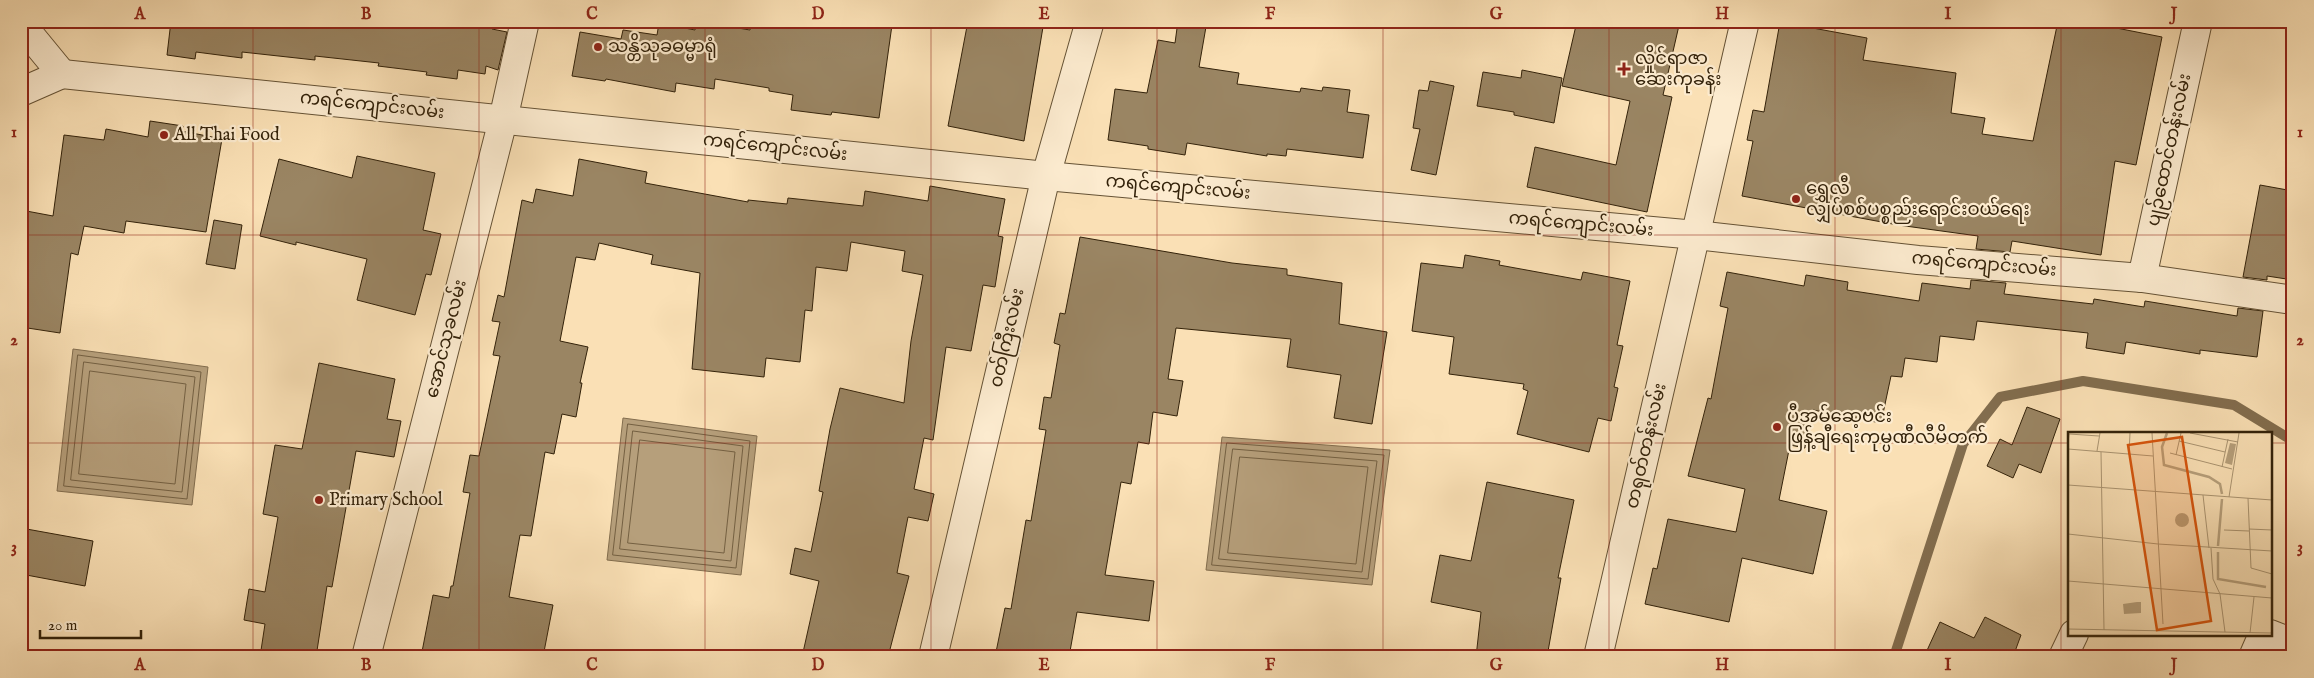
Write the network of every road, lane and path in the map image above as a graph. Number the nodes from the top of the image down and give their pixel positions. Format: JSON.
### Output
{"nodes":[{"id":1,"x":525,"y":21,"type":"edge"},
{"id":2,"x":1090,"y":21,"type":"edge"},
{"id":3,"x":1745,"y":21,"type":"edge"},
{"id":4,"x":2198,"y":21,"type":"edge"},
{"id":5,"x":21,"y":24,"type":"edge"},
{"id":6,"x":62,"y":74,"type":"junction"},
{"id":7,"x":21,"y":92,"type":"edge"},
{"id":8,"x":503,"y":120,"type":"junction"},
{"id":9,"x":1046,"y":176,"type":"junction"},
{"id":10,"x":1696,"y":235,"type":"junction"},
{"id":11,"x":2142,"y":278,"type":"junction"},
{"id":12,"x":2293,"y":300,"type":"edge"},
{"id":13,"x":2272,"y":635,"type":"edge"},
{"id":14,"x":2073,"y":636,"type":"edge"},
{"id":15,"x":2262,"y":636,"type":"edge"},
{"id":16,"x":2293,"y":643,"type":"edge"},
{"id":17,"x":366,"y":657,"type":"edge"},
{"id":18,"x":933,"y":657,"type":"edge"},
{"id":19,"x":1598,"y":657,"type":"edge"},
{"id":20,"x":2063,"y":657,"type":"edge"},
{"id":21,"x":2254,"y":657,"type":"edge"}],
"edges":[{"from":1,"to":8,"type":"street","name":"အောင်သုခလမ်း"},
{"from":2,"to":9,"type":"street","name":"၀တ်ကြီးလမ်း"},
{"from":3,"to":10,"type":"street","name":"တရုတ်တန်းလမ်း"},
{"from":4,"to":11,"type":"street","name":"ပျဉ်ထောင်တန်းလမ်း"},
{"from":5,"to":6,"type":"street"},
{"from":6,"to":7,"type":"street"},
{"from":6,"to":8,"type":"street","name":"ကရင်ကျောင်းလမ်း"},
{"from":8,"to":9,"type":"street","name":"ကရင်ကျောင်းလမ်း"},
{"from":8,"to":17,"type":"street","name":"အောင်သုခလမ်း"},
{"from":9,"to":10,"type":"street","name":"ကရင်ကျောင်းလမ်း"},
{"from":9,"to":18,"type":"street","name":"၀တ်ကြီးလမ်း"},
{"from":10,"to":11,"type":"street","name":"ကရင်ကျောင်းလမ်း"},
{"from":10,"to":19,"type":"street","name":"တရုတ်တန်းလမ်း"},
{"from":11,"to":12,"type":"street","name":"ကရင်ကျောင်းလမ်း"},
{"from":13,"to":16,"type":"street"},
{"from":14,"to":20,"type":"street"},
{"from":15,"to":21,"type":"street"}]}
